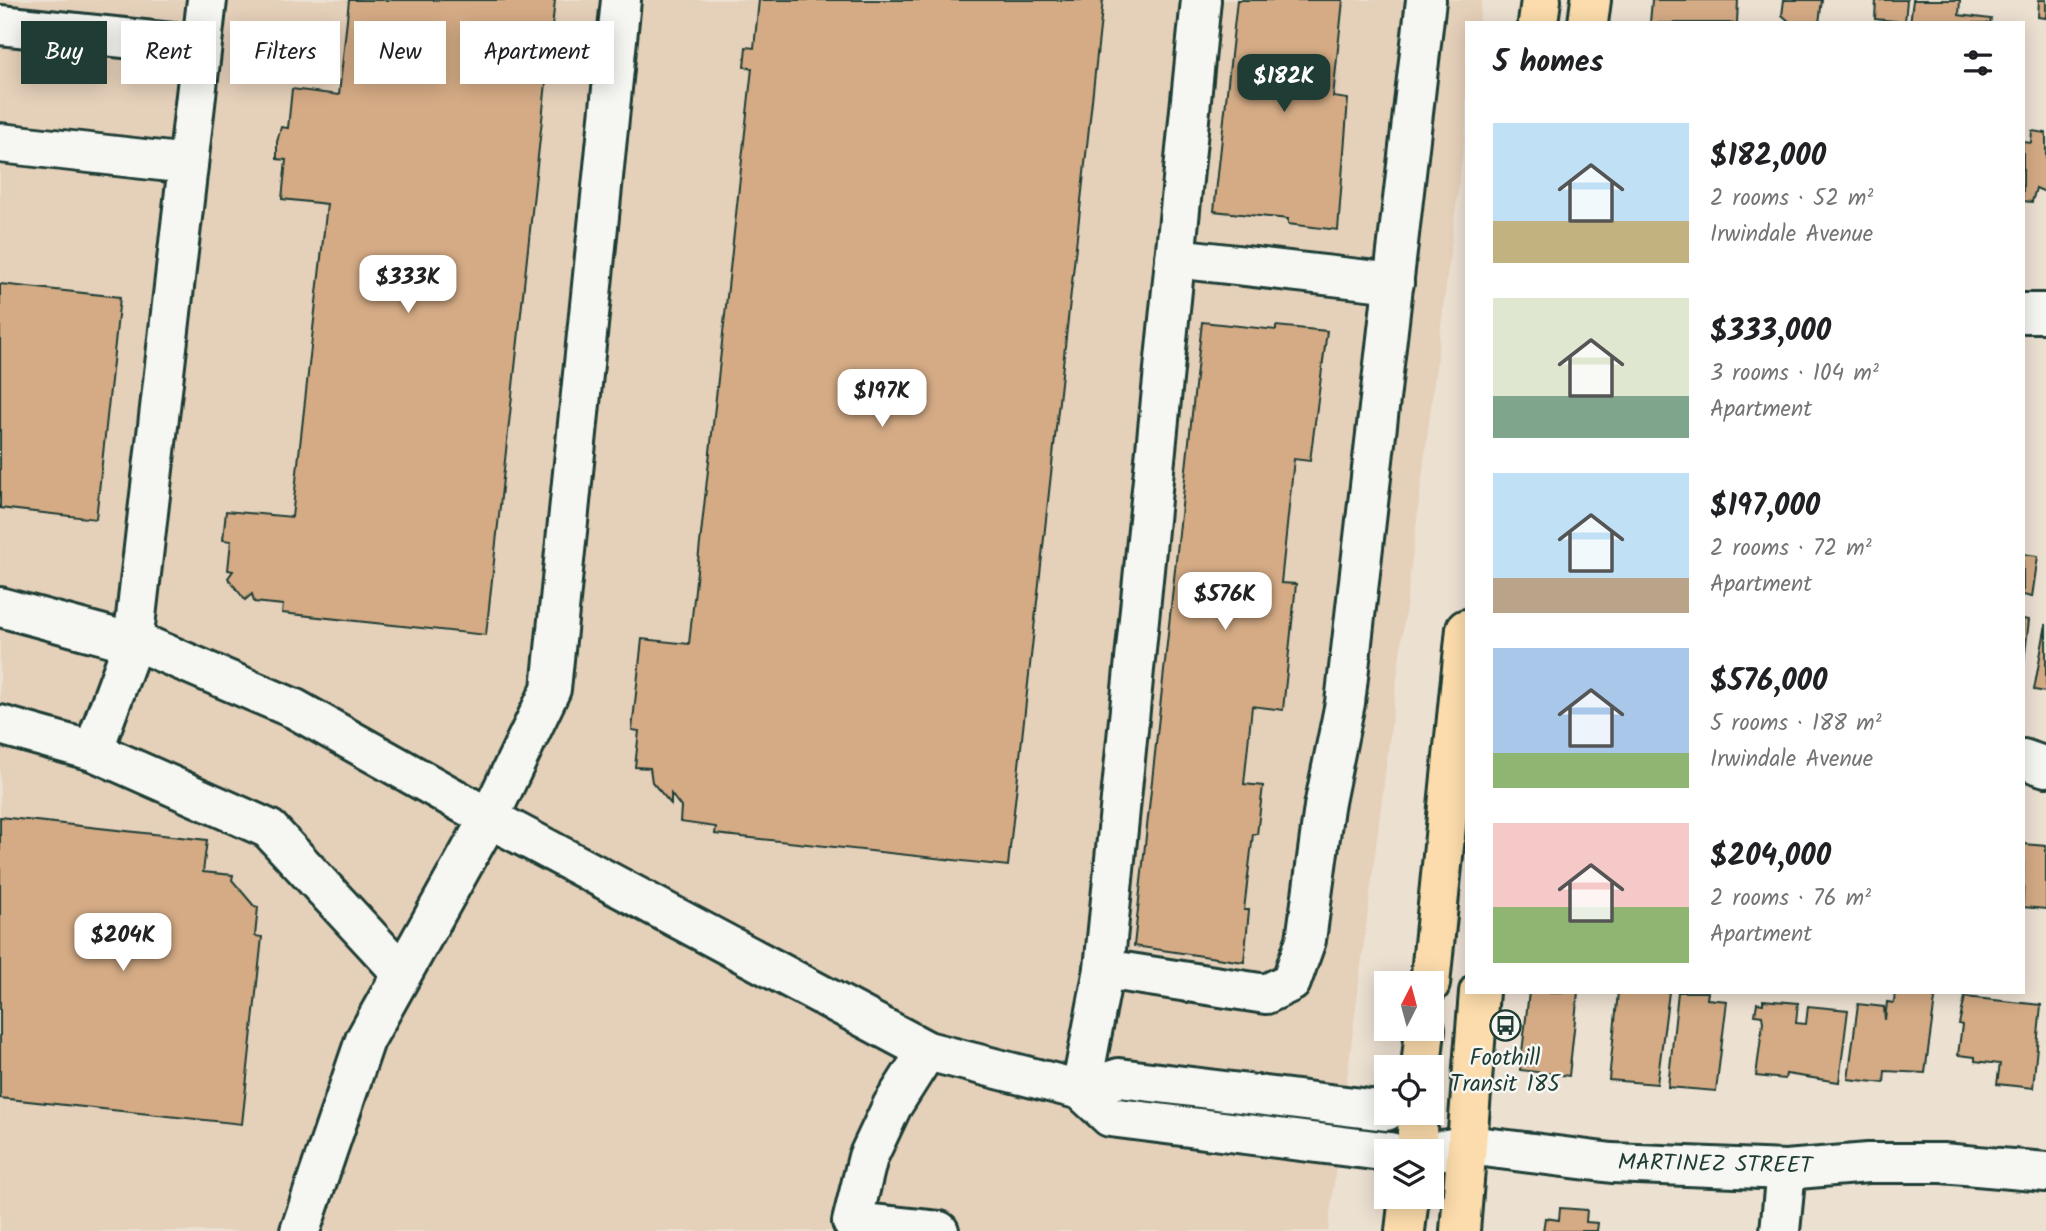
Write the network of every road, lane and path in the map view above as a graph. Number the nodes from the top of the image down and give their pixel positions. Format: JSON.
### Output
{"nodes":[{"id":1,"x":206,"y":0,"type":"edge"},
{"id":2,"x":621,"y":0,"type":"edge"},
{"id":3,"x":1201,"y":0,"type":"edge"},
{"id":4,"x":1426,"y":0,"type":"edge"},
{"id":5,"x":1541,"y":0,"type":"edge"},
{"id":6,"x":1591,"y":0,"type":"edge"},
{"id":7,"x":204,"y":21,"type":"edge"},
{"id":8,"x":1538,"y":21,"type":"edge"},
{"id":9,"x":1588,"y":21,"type":"edge"},
{"id":10,"x":0,"y":25,"type":"edge"},
{"id":11,"x":121,"y":38,"type":"edge"},
{"id":12,"x":197,"y":84,"type":"edge"},
{"id":13,"x":0,"y":143,"type":"edge"},
{"id":14,"x":188,"y":164,"type":"junction"},
{"id":15,"x":1175,"y":258,"type":"junction"},
{"id":16,"x":1394,"y":283,"type":"junction"},
{"id":17,"x":2025,"y":313,"type":"edge"},
{"id":18,"x":2046,"y":313,"type":"edge"},
{"id":19,"x":0,"y":607,"type":"edge"},
{"id":20,"x":133,"y":643,"type":"junction"},
{"id":21,"x":1465,"y":652,"type":"edge"},
{"id":22,"x":1464,"y":676,"type":"edge"},
{"id":23,"x":0,"y":725,"type":"edge"},
{"id":24,"x":93,"y":751,"type":"junction"},
{"id":25,"x":2025,"y":760,"type":"edge"},
{"id":26,"x":2046,"y":767,"type":"edge"},
{"id":27,"x":489,"y":818,"type":"junction"},
{"id":28,"x":1104,"y":969,"type":"junction"},
{"id":29,"x":1431,"y":971,"type":"edge"},
{"id":30,"x":402,"y":973,"type":"junction"},
{"id":31,"x":1479,"y":994,"type":"edge"},
{"id":32,"x":927,"y":1051,"type":"junction"},
{"id":33,"x":1081,"y":1090,"type":"junction"},
{"id":34,"x":1374,"y":1116,"type":"edge"},
{"id":35,"x":1418,"y":1125,"type":"edge"},
{"id":36,"x":1468,"y":1145,"type":"junction"},
{"id":37,"x":1374,"y":1150,"type":"edge"},
{"id":38,"x":1444,"y":1150,"type":"edge"},
{"id":39,"x":1786,"y":1170,"type":"junction"},
{"id":40,"x":2046,"y":1172,"type":"edge"},
{"id":41,"x":1408,"y":1209,"type":"edge"},
{"id":42,"x":851,"y":1226,"type":"edge"},
{"id":43,"x":300,"y":1231,"type":"edge"},
{"id":44,"x":939,"y":1231,"type":"edge"},
{"id":45,"x":1405,"y":1231,"type":"edge"},
{"id":46,"x":1460,"y":1231,"type":"edge"},
{"id":47,"x":1780,"y":1231,"type":"edge"}],
"edges":[{"from":1,"to":7,"type":"street"},
{"from":2,"to":27,"type":"street"},
{"from":3,"to":15,"type":"street"},
{"from":4,"to":16,"type":"street"},
{"from":5,"to":8,"type":"main road"},
{"from":6,"to":9,"type":"main road"},
{"from":10,"to":11,"type":"street"},
{"from":12,"to":14,"type":"street"},
{"from":13,"to":14,"type":"street"},
{"from":14,"to":20,"type":"street"},
{"from":15,"to":16,"type":"street"},
{"from":15,"to":28,"type":"street"},
{"from":16,"to":28,"type":"street"},
{"from":17,"to":18,"type":"street"},
{"from":19,"to":20,"type":"street"},
{"from":20,"to":24,"type":"street"},
{"from":20,"to":27,"type":"street"},
{"from":21,"to":22,"type":"main road"},
{"from":22,"to":29,"type":"main road"},
{"from":23,"to":24,"type":"street"},
{"from":24,"to":30,"type":"street"},
{"from":25,"to":26,"type":"street"},
{"from":27,"to":30,"type":"street"},
{"from":27,"to":32,"type":"street"},
{"from":28,"to":33,"type":"street"},
{"from":30,"to":43,"type":"street"},
{"from":31,"to":36,"type":"main road"},
{"from":32,"to":33,"type":"street"},
{"from":32,"to":42,"type":"street"},
{"from":33,"to":34,"type":"street"},
{"from":33,"to":37,"type":"street"},
{"from":35,"to":36,"type":"street"},
{"from":36,"to":38,"type":"street"},
{"from":36,"to":39,"type":"street","name":"MARTINEZ STREET"},
{"from":36,"to":46,"type":"main road"},
{"from":39,"to":40,"type":"street","name":"MARTINEZ STREET"},
{"from":39,"to":47,"type":"street"},
{"from":41,"to":45,"type":"main road"},
{"from":42,"to":44,"type":"street"}]}
